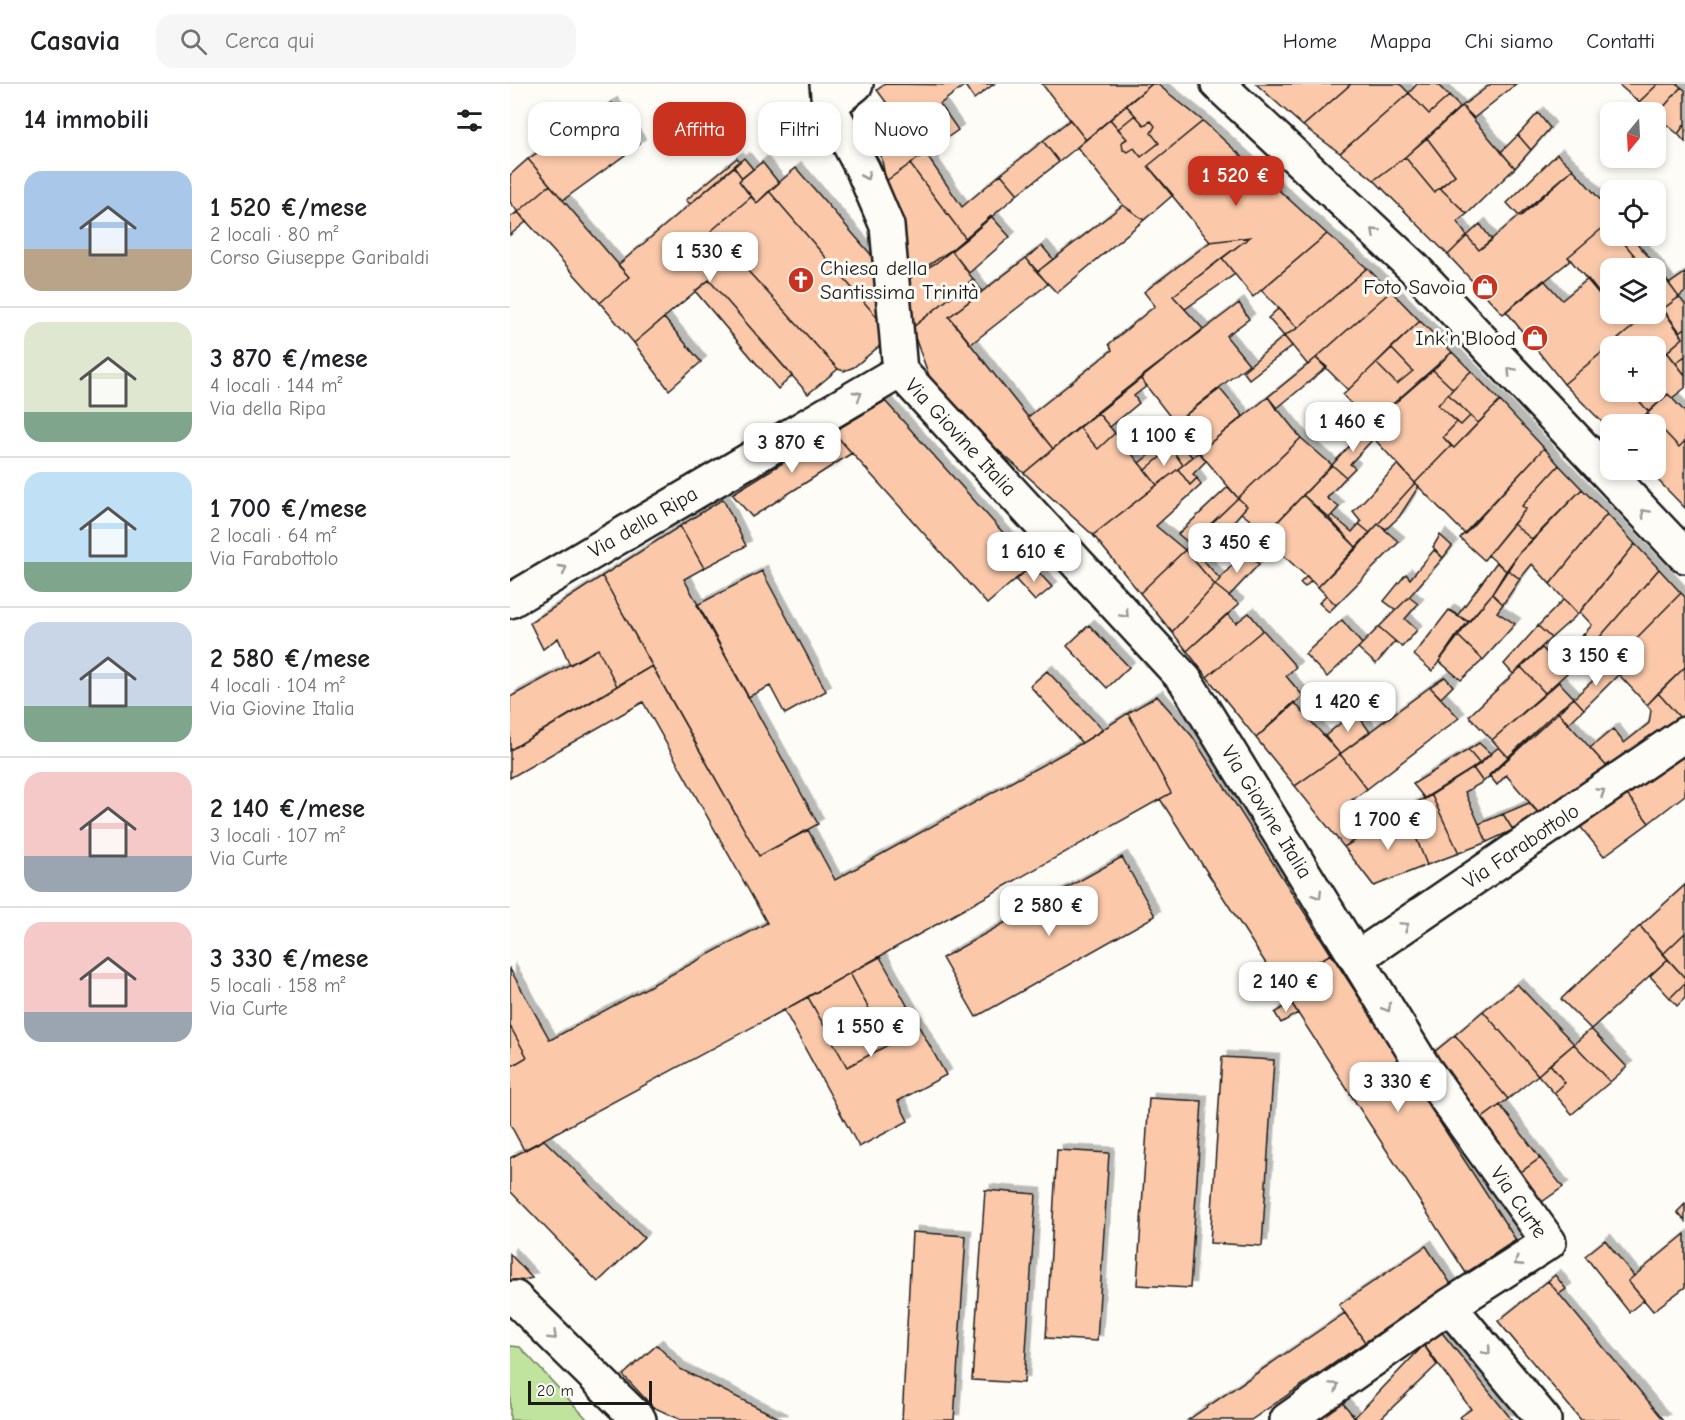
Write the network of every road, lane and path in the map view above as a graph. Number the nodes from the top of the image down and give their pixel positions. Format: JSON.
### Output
{"nodes":[{"id":1,"x":856,"y":84,"type":"edge"},
{"id":2,"x":1218,"y":84,"type":"edge"},
{"id":3,"x":828,"y":95,"type":"edge"},
{"id":4,"x":900,"y":371,"type":"junction"},
{"id":5,"x":1685,"y":556,"type":"edge"},
{"id":6,"x":511,"y":598,"type":"edge"},
{"id":7,"x":1685,"y":734,"type":"edge"},
{"id":8,"x":1357,"y":958,"type":"junction"},
{"id":9,"x":510,"y":1299,"type":"edge"},
{"id":10,"x":1449,"y":1306,"type":"junction"},
{"id":11,"x":639,"y":1420,"type":"edge"},
{"id":12,"x":1287,"y":1420,"type":"edge"},
{"id":13,"x":1544,"y":1420,"type":"edge"}],
"edges":[{"from":1,"to":3,"type":"street"},
{"from":5,"to":2,"type":"street","one_way":true},
{"from":3,"to":4,"type":"street","name":"Via Giovine Italia","one_way":true},
{"from":6,"to":4,"type":"street","name":"Via della Ripa","one_way":true},
{"from":4,"to":8,"type":"street","name":"Via Giovine Italia","one_way":true},
{"from":8,"to":7,"type":"street","name":"Via Farabottolo","one_way":true},
{"from":8,"to":10,"type":"street","name":"Via Curte","one_way":true},
{"from":9,"to":11,"type":"street","one_way":true},
{"from":12,"to":10,"type":"street","name":"Via Curte","one_way":true},
{"from":10,"to":13,"type":"street","one_way":true}]}
